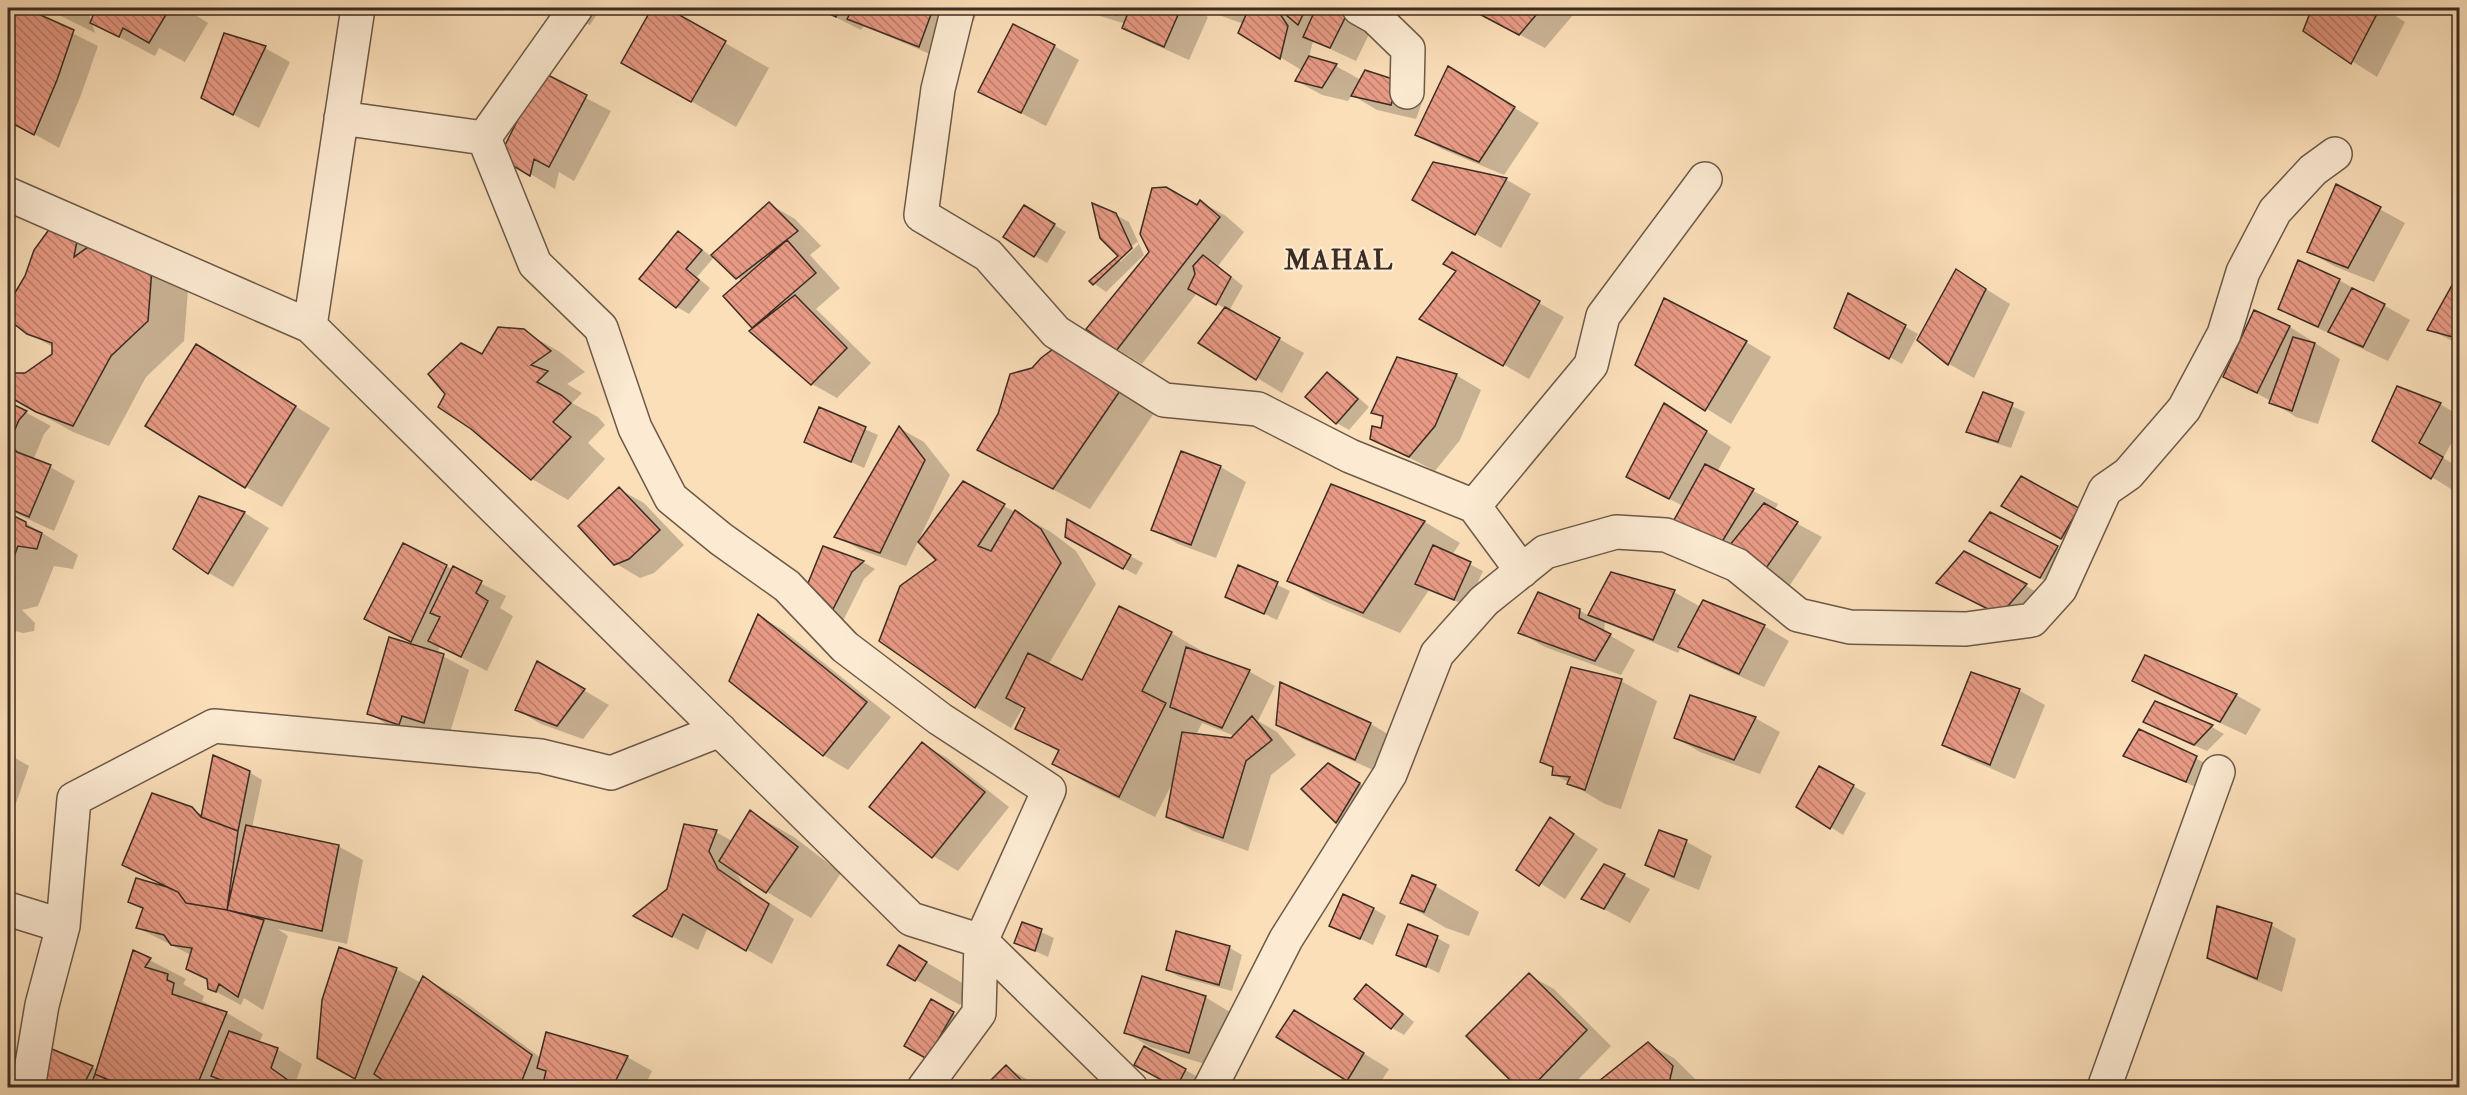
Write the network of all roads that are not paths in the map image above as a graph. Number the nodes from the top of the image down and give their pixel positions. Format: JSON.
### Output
{"nodes":[{"id":1,"x":358,"y":8,"type":"edge"},
{"id":2,"x":576,"y":8,"type":"edge"},
{"id":3,"x":958,"y":8,"type":"edge"},
{"id":4,"x":1359,"y":8,"type":"edge"},
{"id":5,"x":1407,"y":92,"type":"dead end"},
{"id":6,"x":341,"y":118,"type":"junction"},
{"id":7,"x":484,"y":138,"type":"junction"},
{"id":8,"x":2335,"y":154,"type":"dead end"},
{"id":9,"x":1705,"y":179,"type":"dead end"},
{"id":10,"x":8,"y":194,"type":"edge"},
{"id":11,"x":310,"y":326,"type":"junction"},
{"id":12,"x":1474,"y":506,"type":"junction"},
{"id":13,"x":1522,"y":571,"type":"junction"},
{"id":14,"x":720,"y":730,"type":"junction"},
{"id":15,"x":2218,"y":772,"type":"dead end"},
{"id":16,"x":8,"y":909,"type":"edge"},
{"id":17,"x":63,"y":926,"type":"junction"},
{"id":18,"x":981,"y":941,"type":"junction"},
{"id":19,"x":28,"y":1088,"type":"edge"},
{"id":20,"x":924,"y":1088,"type":"edge"},
{"id":21,"x":1131,"y":1088,"type":"edge"},
{"id":22,"x":1210,"y":1088,"type":"edge"},
{"id":23,"x":2104,"y":1088,"type":"edge"}],
"edges":[{"from":1,"to":6,"type":"street"},
{"from":2,"to":7,"type":"street"},
{"from":3,"to":12,"type":"street"},
{"from":4,"to":5,"type":"street"},
{"from":6,"to":7,"type":"street"},
{"from":6,"to":11,"type":"street"},
{"from":7,"to":18,"type":"street"},
{"from":8,"to":13,"type":"street"},
{"from":9,"to":12,"type":"street"},
{"from":10,"to":11,"type":"street"},
{"from":11,"to":14,"type":"street"},
{"from":12,"to":13,"type":"street"},
{"from":13,"to":22,"type":"street"},
{"from":14,"to":17,"type":"street"},
{"from":14,"to":18,"type":"street"},
{"from":15,"to":23,"type":"street"},
{"from":16,"to":17,"type":"street"},
{"from":17,"to":19,"type":"street"},
{"from":18,"to":20,"type":"street"},
{"from":18,"to":21,"type":"street"}]}
